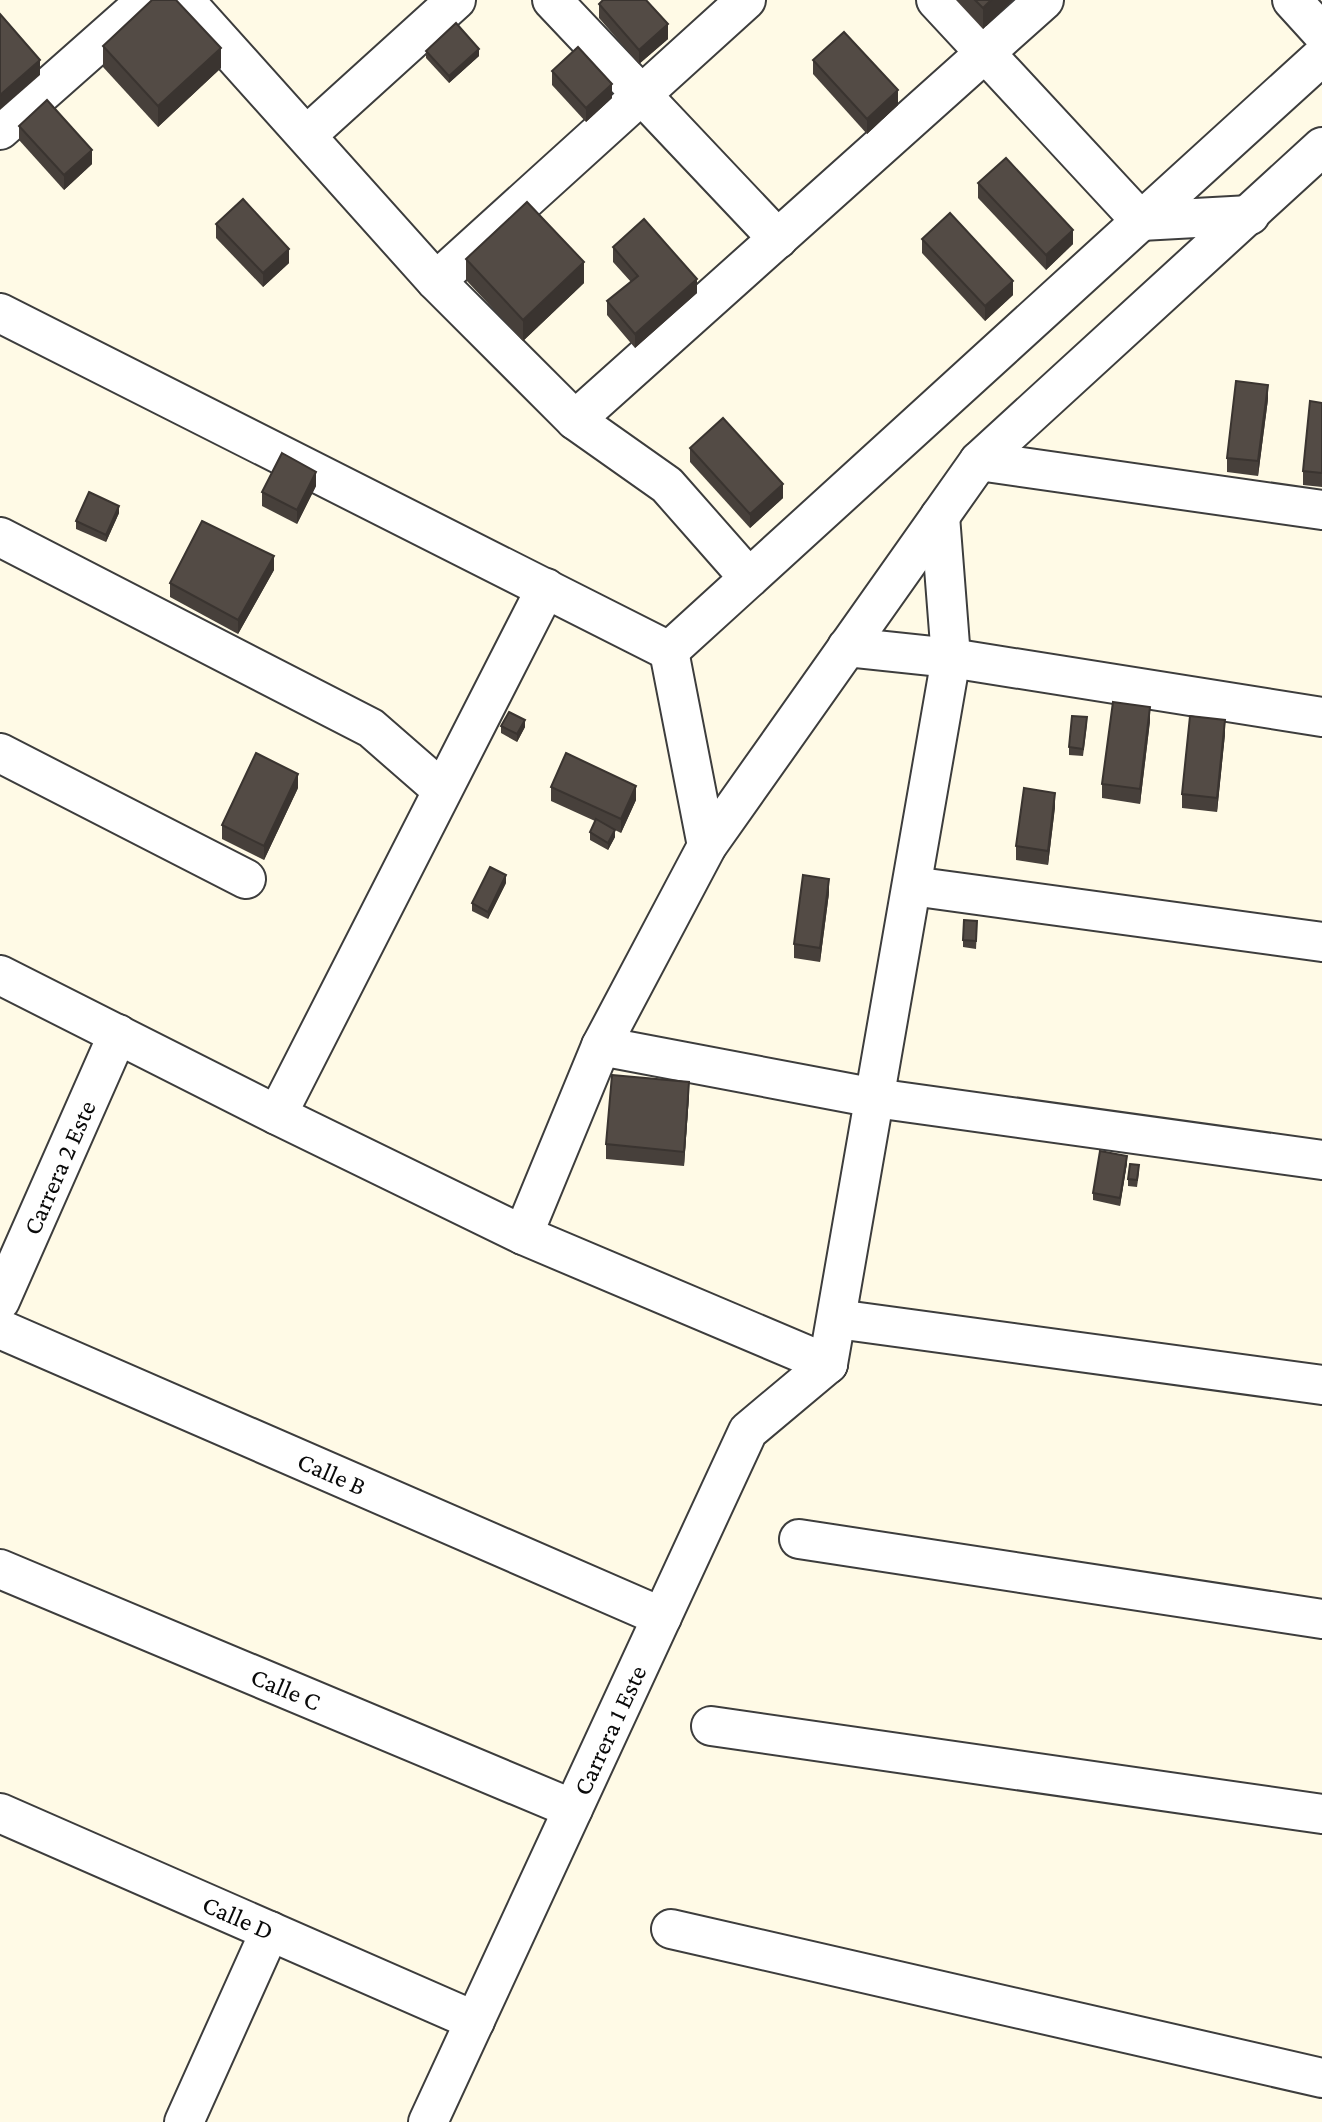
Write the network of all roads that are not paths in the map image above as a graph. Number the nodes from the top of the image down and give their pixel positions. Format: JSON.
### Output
{"nodes":[{"id":1,"x":147,"y":0,"type":"edge"},
{"id":2,"x":184,"y":0,"type":"edge"},
{"id":3,"x":456,"y":0,"type":"edge"},
{"id":4,"x":552,"y":0,"type":"edge"},
{"id":5,"x":746,"y":0,"type":"edge"},
{"id":6,"x":936,"y":0,"type":"edge"},
{"id":7,"x":1044,"y":0,"type":"edge"},
{"id":8,"x":1292,"y":0,"type":"edge"},
{"id":9,"x":1322,"y":33,"type":"edge"},
{"id":10,"x":985,"y":53,"type":"junction"},
{"id":11,"x":1322,"y":56,"type":"edge"},
{"id":12,"x":642,"y":94,"type":"junction"},
{"id":13,"x":0,"y":130,"type":"edge"},
{"id":14,"x":307,"y":135,"type":"junction"},
{"id":15,"x":1322,"y":147,"type":"edge"},
{"id":16,"x":1250,"y":215,"type":"junction"},
{"id":17,"x":1141,"y":221,"type":"junction"},
{"id":18,"x":778,"y":239,"type":"junction"},
{"id":19,"x":436,"y":281,"type":"junction"},
{"id":20,"x":0,"y":313,"type":"edge"},
{"id":21,"x":575,"y":420,"type":"junction"},
{"id":22,"x":979,"y":461,"type":"junction"},
{"id":23,"x":1322,"y":510,"type":"edge"},
{"id":24,"x":940,"y":516,"type":"junction"},
{"id":25,"x":0,"y":537,"type":"edge"},
{"id":26,"x":749,"y":578,"type":"junction"},
{"id":27,"x":546,"y":588,"type":"junction"},
{"id":28,"x":847,"y":647,"type":"junction"},
{"id":29,"x":669,"y":651,"type":"junction"},
{"id":30,"x":951,"y":658,"type":"junction"},
{"id":31,"x":1322,"y":717,"type":"edge"},
{"id":32,"x":0,"y":753,"type":"edge"},
{"id":33,"x":442,"y":790,"type":"junction"},
{"id":34,"x":707,"y":846,"type":"junction"},
{"id":35,"x":246,"y":879,"type":"dead end"},
{"id":36,"x":912,"y":886,"type":"junction"},
{"id":37,"x":1322,"y":942,"type":"edge"},
{"id":38,"x":0,"y":975,"type":"edge"},
{"id":39,"x":118,"y":1034,"type":"junction"},
{"id":40,"x":601,"y":1046,"type":"junction"},
{"id":41,"x":875,"y":1098,"type":"junction"},
{"id":42,"x":277,"y":1115,"type":"junction"},
{"id":43,"x":1322,"y":1160,"type":"edge"},
{"id":44,"x":523,"y":1235,"type":"junction"},
{"id":45,"x":0,"y":1301,"type":"edge"},
{"id":46,"x":837,"y":1319,"type":"junction"},
{"id":47,"x":0,"y":1329,"type":"edge"},
{"id":48,"x":828,"y":1364,"type":"junction"},
{"id":49,"x":1322,"y":1385,"type":"edge"},
{"id":50,"x":799,"y":1539,"type":"dead end"},
{"id":51,"x":0,"y":1569,"type":"edge"},
{"id":52,"x":662,"y":1617,"type":"junction"},
{"id":53,"x":1322,"y":1619,"type":"edge"},
{"id":54,"x":711,"y":1726,"type":"dead end"},
{"id":55,"x":573,"y":1809,"type":"junction"},
{"id":56,"x":1322,"y":1814,"type":"edge"},
{"id":57,"x":2,"y":1818,"type":"edge"},
{"id":58,"x":671,"y":1929,"type":"dead end"},
{"id":59,"x":270,"y":1931,"type":"junction"},
{"id":60,"x":475,"y":2021,"type":"junction"},
{"id":61,"x":1322,"y":2078,"type":"edge"},
{"id":62,"x":184,"y":2122,"type":"edge"},
{"id":63,"x":428,"y":2122,"type":"edge"}],
"edges":[{"from":1,"to":13,"type":"street"},
{"from":2,"to":14,"type":"street"},
{"from":3,"to":14,"type":"street"},
{"from":4,"to":12,"type":"street"},
{"from":5,"to":12,"type":"street"},
{"from":6,"to":10,"type":"street"},
{"from":7,"to":10,"type":"street"},
{"from":8,"to":9,"type":"street"},
{"from":10,"to":17,"type":"street"},
{"from":10,"to":18,"type":"street"},
{"from":11,"to":17,"type":"street"},
{"from":12,"to":18,"type":"street"},
{"from":12,"to":19,"type":"street"},
{"from":14,"to":19,"type":"street"},
{"from":15,"to":16,"type":"street"},
{"from":16,"to":17,"type":"street"},
{"from":16,"to":22,"type":"street"},
{"from":17,"to":26,"type":"street"},
{"from":18,"to":21,"type":"street"},
{"from":19,"to":21,"type":"street"},
{"from":20,"to":27,"type":"street"},
{"from":21,"to":26,"type":"street"},
{"from":22,"to":23,"type":"street"},
{"from":22,"to":24,"type":"street"},
{"from":24,"to":28,"type":"street"},
{"from":24,"to":30,"type":"street"},
{"from":25,"to":33,"type":"street"},
{"from":26,"to":29,"type":"street"},
{"from":27,"to":29,"type":"street"},
{"from":27,"to":33,"type":"street"},
{"from":28,"to":30,"type":"street"},
{"from":28,"to":34,"type":"street"},
{"from":29,"to":34,"type":"street"},
{"from":30,"to":31,"type":"street"},
{"from":30,"to":36,"type":"street"},
{"from":32,"to":35,"type":"street"},
{"from":33,"to":42,"type":"street"},
{"from":34,"to":40,"type":"street"},
{"from":36,"to":37,"type":"street"},
{"from":36,"to":41,"type":"street"},
{"from":38,"to":39,"type":"street"},
{"from":39,"to":42,"type":"street"},
{"from":39,"to":45,"type":"street","name":"Carrera 2 Este"},
{"from":40,"to":41,"type":"street"},
{"from":40,"to":44,"type":"street"},
{"from":41,"to":43,"type":"street"},
{"from":41,"to":46,"type":"street"},
{"from":42,"to":44,"type":"street"},
{"from":44,"to":48,"type":"street"},
{"from":46,"to":48,"type":"street"},
{"from":46,"to":49,"type":"street"},
{"from":47,"to":52,"type":"street","name":"Calle B"},
{"from":48,"to":52,"type":"street","name":"Carrera 1 Este"},
{"from":50,"to":53,"type":"street"},
{"from":51,"to":55,"type":"street","name":"Calle C"},
{"from":52,"to":55,"type":"street","name":"Carrera 1 Este"},
{"from":54,"to":56,"type":"street"},
{"from":55,"to":60,"type":"street","name":"Carrera 1 Este"},
{"from":57,"to":59,"type":"street","name":"Calle D"},
{"from":58,"to":61,"type":"street"},
{"from":59,"to":60,"type":"street","name":"Calle D"},
{"from":59,"to":62,"type":"street"},
{"from":60,"to":63,"type":"street","name":"Carrera 1 Este"}]}
